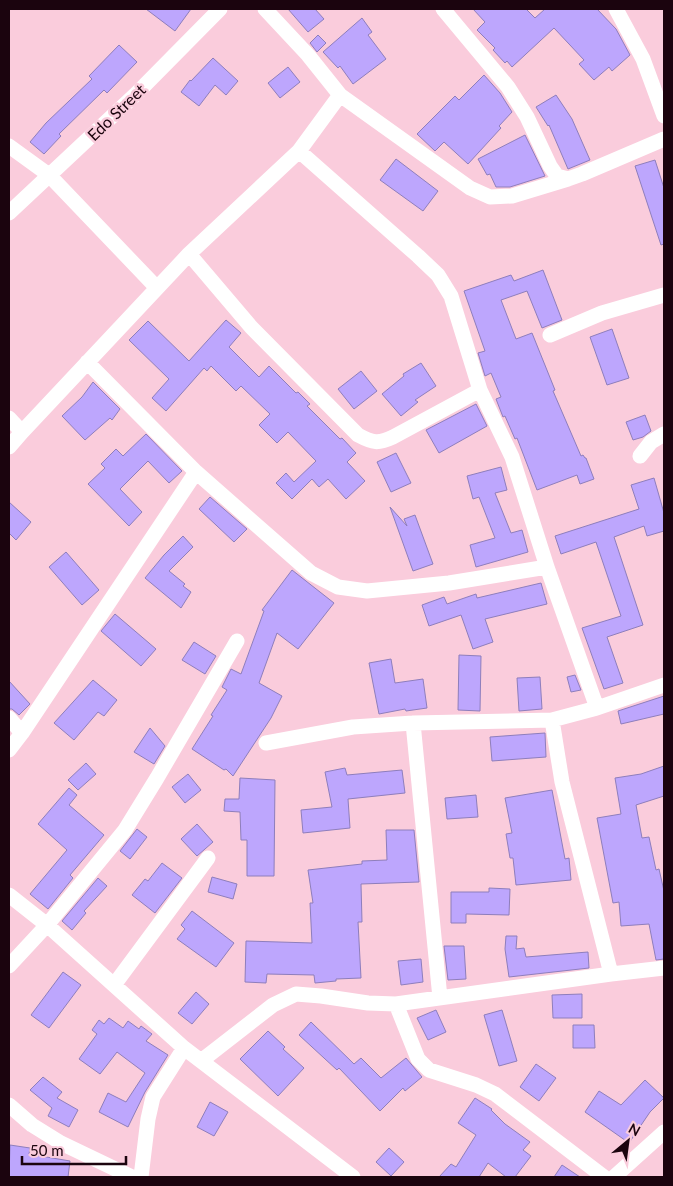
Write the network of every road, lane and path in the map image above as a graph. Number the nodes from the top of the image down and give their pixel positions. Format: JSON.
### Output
{"nodes":[{"id":1,"x":220,"y":9,"type":"edge"},
{"id":2,"x":265,"y":9,"type":"edge"},
{"id":3,"x":443,"y":9,"type":"edge"},
{"id":4,"x":616,"y":9,"type":"edge"},
{"id":5,"x":340,"y":95,"type":"junction"},
{"id":6,"x":664,"y":116,"type":"edge"},
{"id":7,"x":664,"y":139,"type":"edge"},
{"id":8,"x":9,"y":146,"type":"edge"},
{"id":9,"x":299,"y":151,"type":"junction"},
{"id":10,"x":49,"y":175,"type":"junction"},
{"id":11,"x":568,"y":179,"type":"junction"},
{"id":12,"x":9,"y":213,"type":"edge"},
{"id":13,"x":189,"y":254,"type":"junction"},
{"id":14,"x":157,"y":288,"type":"junction"},
{"id":15,"x":664,"y":294,"type":"edge"},
{"id":16,"x":550,"y":335,"type":"dead end"},
{"id":17,"x":87,"y":362,"type":"junction"},
{"id":18,"x":480,"y":390,"type":"junction"},
{"id":19,"x":9,"y":418,"type":"edge"},
{"id":20,"x":22,"y":432,"type":"junction"},
{"id":21,"x":664,"y":434,"type":"edge"},
{"id":22,"x":9,"y":447,"type":"edge"},
{"id":23,"x":640,"y":456,"type":"dead end"},
{"id":24,"x":196,"y":472,"type":"junction"},
{"id":25,"x":547,"y":567,"type":"junction"},
{"id":26,"x":237,"y":641,"type":"dead end"},
{"id":27,"x":664,"y":685,"type":"edge"},
{"id":28,"x":597,"y":708,"type":"junction"},
{"id":29,"x":9,"y":718,"type":"edge"},
{"id":30,"x":552,"y":720,"type":"junction"},
{"id":31,"x":413,"y":723,"type":"junction"},
{"id":32,"x":22,"y":733,"type":"junction"},
{"id":33,"x":266,"y":743,"type":"dead end"},
{"id":34,"x":9,"y":750,"type":"edge"},
{"id":35,"x":208,"y":858,"type":"dead end"},
{"id":36,"x":9,"y":895,"type":"edge"},
{"id":37,"x":47,"y":925,"type":"junction"},
{"id":38,"x":9,"y":966,"type":"edge"},
{"id":39,"x":664,"y":968,"type":"edge"},
{"id":40,"x":611,"y":974,"type":"junction"},
{"id":41,"x":114,"y":986,"type":"junction"},
{"id":42,"x":440,"y":998,"type":"junction"},
{"id":43,"x":396,"y":1004,"type":"junction"},
{"id":44,"x":184,"y":1048,"type":"junction"},
{"id":45,"x":200,"y":1061,"type":"junction"},
{"id":46,"x":9,"y":1105,"type":"edge"},
{"id":47,"x":664,"y":1132,"type":"edge"},
{"id":48,"x":132,"y":1177,"type":"edge"},
{"id":49,"x":141,"y":1177,"type":"edge"},
{"id":50,"x":353,"y":1177,"type":"edge"},
{"id":51,"x":604,"y":1177,"type":"edge"},
{"id":52,"x":614,"y":1177,"type":"edge"}],
"edges":[{"from":1,"to":10,"type":"street","name":"Edo Street"},
{"from":2,"to":5,"type":"street"},
{"from":3,"to":11,"type":"street"},
{"from":4,"to":6,"type":"street"},
{"from":5,"to":9,"type":"street"},
{"from":5,"to":11,"type":"street"},
{"from":7,"to":11,"type":"street"},
{"from":8,"to":10,"type":"street"},
{"from":9,"to":13,"type":"street"},
{"from":9,"to":18,"type":"street"},
{"from":10,"to":12,"type":"street","name":"Edo Street"},
{"from":10,"to":14,"type":"street"},
{"from":13,"to":14,"type":"street"},
{"from":13,"to":18,"type":"street"},
{"from":14,"to":17,"type":"street"},
{"from":15,"to":16,"type":"street"},
{"from":17,"to":20,"type":"street"},
{"from":17,"to":24,"type":"street"},
{"from":18,"to":25,"type":"street"},
{"from":19,"to":20,"type":"street"},
{"from":20,"to":22,"type":"street"},
{"from":21,"to":23,"type":"street"},
{"from":24,"to":25,"type":"street"},
{"from":24,"to":32,"type":"street"},
{"from":25,"to":28,"type":"street"},
{"from":26,"to":37,"type":"street"},
{"from":27,"to":28,"type":"street"},
{"from":28,"to":30,"type":"street"},
{"from":29,"to":32,"type":"street"},
{"from":30,"to":31,"type":"street"},
{"from":30,"to":40,"type":"street"},
{"from":31,"to":33,"type":"street"},
{"from":31,"to":42,"type":"street"},
{"from":32,"to":34,"type":"street"},
{"from":35,"to":41,"type":"street"},
{"from":36,"to":37,"type":"street"},
{"from":37,"to":38,"type":"street"},
{"from":37,"to":41,"type":"street"},
{"from":39,"to":40,"type":"street"},
{"from":40,"to":42,"type":"street"},
{"from":41,"to":44,"type":"street"},
{"from":42,"to":43,"type":"street"},
{"from":43,"to":45,"type":"street"},
{"from":43,"to":51,"type":"street"},
{"from":44,"to":45,"type":"street"},
{"from":44,"to":49,"type":"street"},
{"from":45,"to":50,"type":"street"},
{"from":46,"to":48,"type":"street"},
{"from":47,"to":52,"type":"street"}]}
